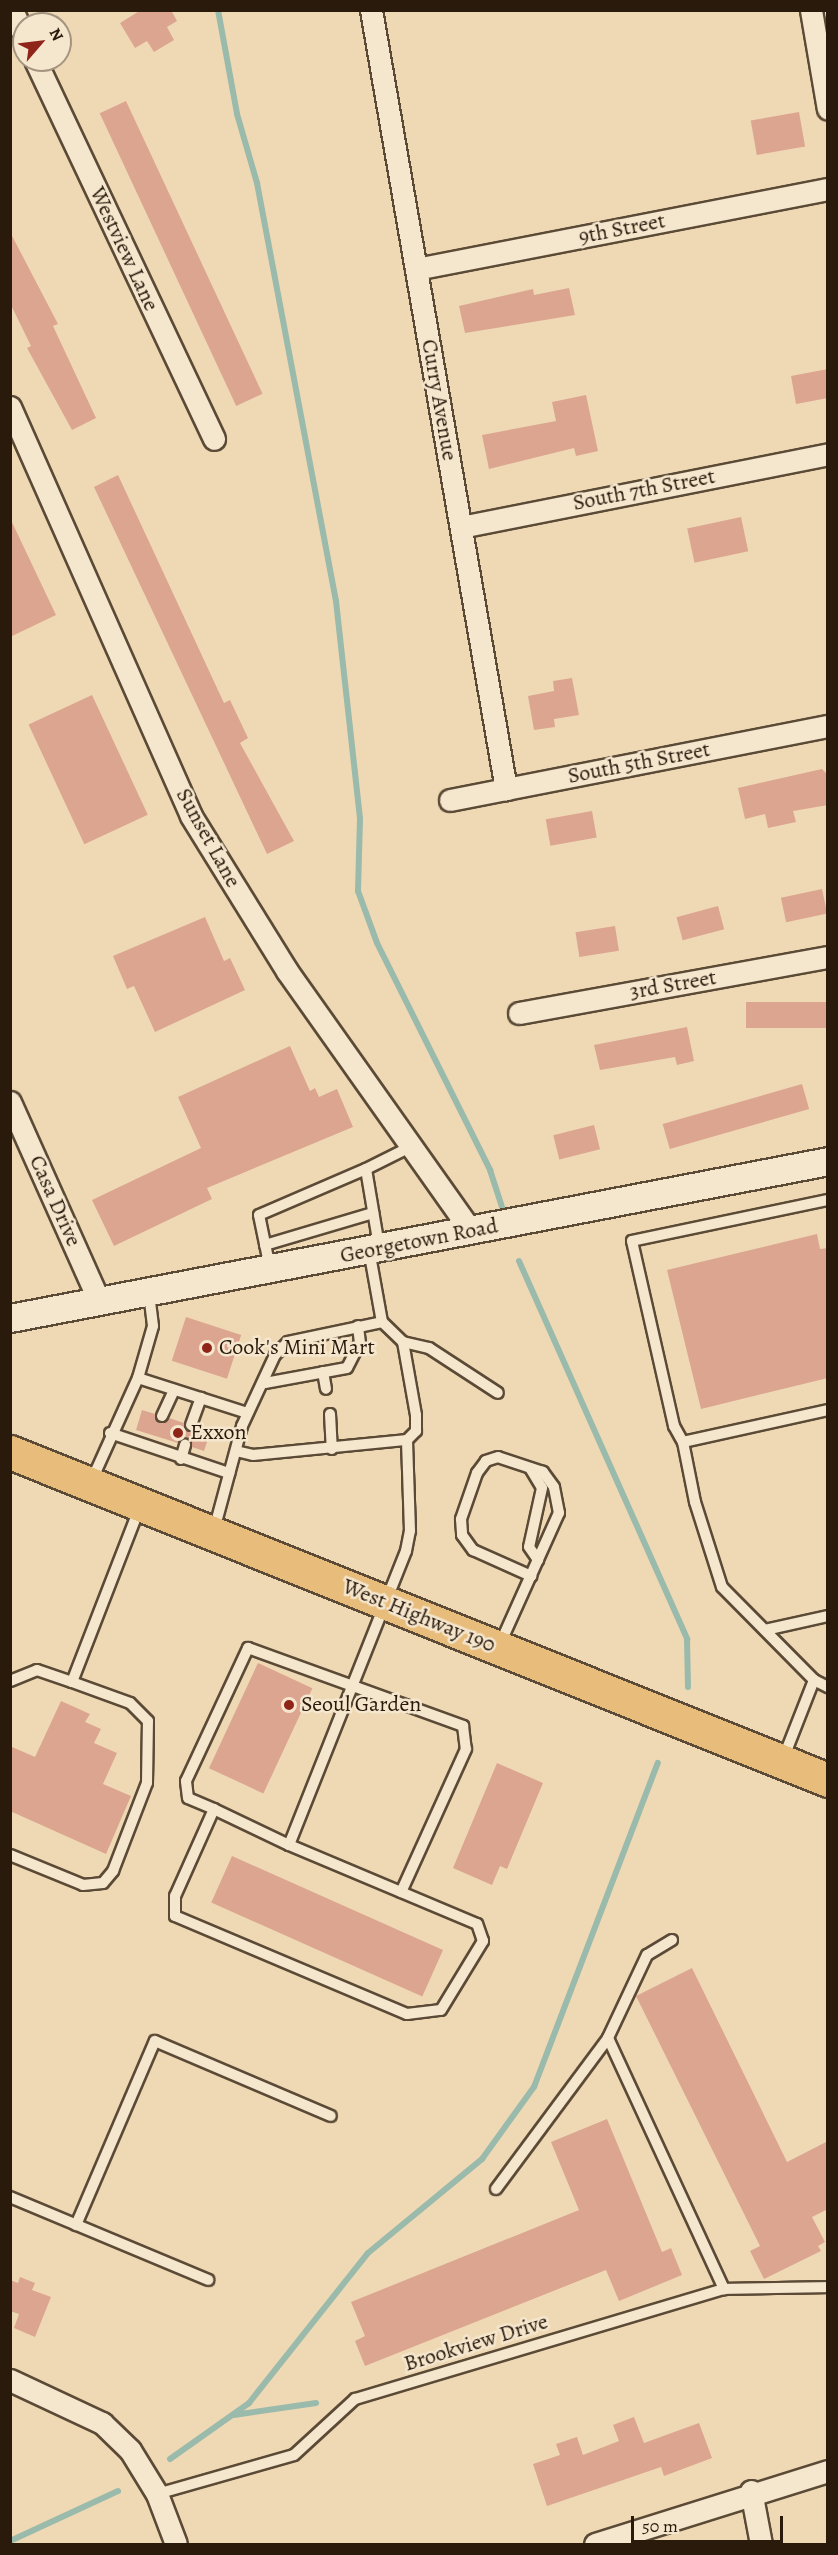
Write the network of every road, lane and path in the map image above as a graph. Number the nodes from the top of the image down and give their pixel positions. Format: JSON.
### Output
{"nodes":[{"id":1,"x":370,"y":10,"type":"edge"},
{"id":2,"x":811,"y":10,"type":"edge"},
{"id":3,"x":41,"y":72,"type":"edge"},
{"id":4,"x":828,"y":109,"type":"edge"},
{"id":5,"x":828,"y":189,"type":"edge"},
{"id":6,"x":416,"y":269,"type":"junction"},
{"id":7,"x":10,"y":407,"type":"edge"},
{"id":8,"x":214,"y":439,"type":"dead end"},
{"id":9,"x":828,"y":454,"type":"edge"},
{"id":10,"x":461,"y":527,"type":"junction"},
{"id":11,"x":828,"y":726,"type":"edge"},
{"id":12,"x":506,"y":789,"type":"junction"},
{"id":13,"x":450,"y":801,"type":"dead end"},
{"id":14,"x":828,"y":957,"type":"edge"},
{"id":15,"x":519,"y":1013,"type":"dead end"},
{"id":16,"x":10,"y":1102,"type":"edge"},
{"id":17,"x":411,"y":1146,"type":"junction"},
{"id":18,"x":828,"y":1161,"type":"edge"},
{"id":19,"x":366,"y":1169,"type":"junction"},
{"id":20,"x":828,"y":1200,"type":"edge"},
{"id":21,"x":374,"y":1213,"type":"junction"},
{"id":22,"x":471,"y":1231,"type":"junction"},
{"id":23,"x":374,"y":1249,"type":"junction"},
{"id":24,"x":267,"y":1257,"type":"junction"},
{"id":25,"x":148,"y":1292,"type":"junction"},
{"id":26,"x":99,"y":1301,"type":"junction"},
{"id":27,"x":10,"y":1318,"type":"edge"},
{"id":28,"x":382,"y":1322,"type":"junction"},
{"id":29,"x":358,"y":1326,"type":"junction"},
{"id":30,"x":402,"y":1342,"type":"junction"},
{"id":31,"x":322,"y":1372,"type":"junction"},
{"id":32,"x":138,"y":1378,"type":"junction"},
{"id":33,"x":265,"y":1383,"type":"junction"},
{"id":34,"x":326,"y":1389,"type":"dead end"},
{"id":35,"x":174,"y":1390,"type":"junction"},
{"id":36,"x":498,"y":1393,"type":"dead end"},
{"id":37,"x":201,"y":1398,"type":"junction"},
{"id":38,"x":828,"y":1410,"type":"edge"},
{"id":39,"x":247,"y":1413,"type":"junction"},
{"id":40,"x":330,"y":1414,"type":"dead end"},
{"id":41,"x":162,"y":1416,"type":"dead end"},
{"id":42,"x":192,"y":1425,"type":"dead end"},
{"id":43,"x":110,"y":1433,"type":"junction"},
{"id":44,"x":155,"y":1436,"type":"dead end"},
{"id":45,"x":407,"y":1440,"type":"junction"},
{"id":46,"x":683,"y":1442,"type":"junction"},
{"id":47,"x":185,"y":1445,"type":"dead end"},
{"id":48,"x":153,"y":1449,"type":"junction"},
{"id":49,"x":332,"y":1449,"type":"junction"},
{"id":50,"x":236,"y":1451,"type":"junction"},
{"id":51,"x":14,"y":1457,"type":"edge"},
{"id":52,"x":181,"y":1459,"type":"junction"},
{"id":53,"x":530,"y":1468,"type":"junction"},
{"id":54,"x":229,"y":1473,"type":"junction"},
{"id":55,"x":90,"y":1482,"type":"junction"},
{"id":56,"x":141,"y":1504,"type":"junction"},
{"id":57,"x":213,"y":1533,"type":"junction"},
{"id":58,"x":538,"y":1560,"type":"junction"},
{"id":59,"x":531,"y":1576,"type":"junction"},
{"id":60,"x":387,"y":1603,"type":"junction"},
{"id":61,"x":828,"y":1616,"type":"edge"},
{"id":62,"x":765,"y":1630,"type":"junction"},
{"id":63,"x":499,"y":1648,"type":"junction"},
{"id":64,"x":814,"y":1680,"type":"junction"},
{"id":65,"x":10,"y":1681,"type":"edge"},
{"id":66,"x":72,"y":1682,"type":"junction"},
{"id":67,"x":354,"y":1684,"type":"junction"},
{"id":68,"x":828,"y":1687,"type":"edge"},
{"id":69,"x":782,"y":1762,"type":"junction"},
{"id":70,"x":828,"y":1780,"type":"edge"},
{"id":71,"x":214,"y":1809,"type":"junction"},
{"id":72,"x":289,"y":1845,"type":"junction"},
{"id":73,"x":10,"y":1855,"type":"edge"},
{"id":74,"x":401,"y":1892,"type":"junction"},
{"id":75,"x":672,"y":1940,"type":"dead end"},
{"id":76,"x":608,"y":2038,"type":"junction"},
{"id":77,"x":330,"y":2116,"type":"dead end"},
{"id":78,"x":496,"y":2189,"type":"dead end"},
{"id":79,"x":10,"y":2197,"type":"edge"},
{"id":80,"x":76,"y":2225,"type":"junction"},
{"id":81,"x":208,"y":2280,"type":"dead end"},
{"id":82,"x":828,"y":2287,"type":"edge"},
{"id":83,"x":724,"y":2289,"type":"junction"},
{"id":84,"x":10,"y":2380,"type":"edge"},
{"id":85,"x":828,"y":2471,"type":"edge"},
{"id":86,"x":751,"y":2492,"type":"junction"},
{"id":87,"x":157,"y":2494,"type":"junction"},
{"id":88,"x":176,"y":2544,"type":"edge"},
{"id":89,"x":595,"y":2544,"type":"edge"},
{"id":90,"x":761,"y":2544,"type":"edge"}],
"edges":[{"from":1,"to":6,"type":"street","name":"Curry Avenue"},
{"from":2,"to":4,"type":"street"},
{"from":3,"to":8,"type":"street","name":"Westview Lane"},
{"from":5,"to":6,"type":"street","name":"9th Street"},
{"from":6,"to":10,"type":"street","name":"Curry Avenue"},
{"from":7,"to":17,"type":"street","name":"Sunset Lane"},
{"from":9,"to":10,"type":"street","name":"South 7th Street"},
{"from":10,"to":12,"type":"street","name":"Curry Avenue"},
{"from":11,"to":12,"type":"street","name":"South 5th Street"},
{"from":12,"to":13,"type":"street","name":"South 5th Street"},
{"from":14,"to":15,"type":"street","name":"3rd Street"},
{"from":16,"to":26,"type":"street","name":"Casa Drive"},
{"from":17,"to":19,"type":"lane"},
{"from":17,"to":22,"type":"street","name":"Sunset Lane"},
{"from":18,"to":22,"type":"street","name":"Georgetown Road"},
{"from":19,"to":21,"type":"lane"},
{"from":19,"to":24,"type":"lane"},
{"from":20,"to":46,"type":"lane"},
{"from":21,"to":23,"type":"lane"},
{"from":21,"to":24,"type":"lane"},
{"from":22,"to":23,"type":"street","name":"Georgetown Road"},
{"from":23,"to":24,"type":"street","name":"Georgetown Road"},
{"from":23,"to":28,"type":"lane"},
{"from":24,"to":25,"type":"street","name":"Georgetown Road"},
{"from":25,"to":26,"type":"street","name":"Georgetown Road"},
{"from":25,"to":32,"type":"lane"},
{"from":26,"to":27,"type":"street","name":"Georgetown Road"},
{"from":28,"to":29,"type":"lane"},
{"from":28,"to":30,"type":"lane"},
{"from":29,"to":31,"type":"lane"},
{"from":29,"to":33,"type":"lane"},
{"from":30,"to":36,"type":"lane"},
{"from":30,"to":45,"type":"lane"},
{"from":31,"to":33,"type":"lane"},
{"from":31,"to":34,"type":"lane"},
{"from":32,"to":35,"type":"lane"},
{"from":32,"to":43,"type":"lane"},
{"from":33,"to":39,"type":"lane"},
{"from":35,"to":37,"type":"lane"},
{"from":35,"to":41,"type":"lane"},
{"from":37,"to":39,"type":"lane"},
{"from":37,"to":42,"type":"lane"},
{"from":38,"to":46,"type":"lane"},
{"from":39,"to":50,"type":"lane"},
{"from":40,"to":49,"type":"lane"},
{"from":43,"to":48,"type":"lane"},
{"from":43,"to":55,"type":"lane"},
{"from":44,"to":48,"type":"lane"},
{"from":45,"to":49,"type":"lane"},
{"from":45,"to":60,"type":"lane"},
{"from":46,"to":62,"type":"lane"},
{"from":47,"to":52,"type":"lane"},
{"from":48,"to":52,"type":"lane"},
{"from":49,"to":50,"type":"lane"},
{"from":50,"to":54,"type":"lane"},
{"from":51,"to":55,"type":"main road","name":"West Highway 190"},
{"from":52,"to":54,"type":"lane"},
{"from":53,"to":58,"type":"lane"},
{"from":53,"to":58,"type":"lane"},
{"from":53,"to":59,"type":"lane"},
{"from":54,"to":57,"type":"lane"},
{"from":55,"to":56,"type":"main road","name":"West Highway 190"},
{"from":56,"to":57,"type":"main road","name":"West Highway 190"},
{"from":56,"to":66,"type":"lane"},
{"from":57,"to":60,"type":"main road","name":"West Highway 190"},
{"from":58,"to":59,"type":"lane"},
{"from":59,"to":63,"type":"lane"},
{"from":60,"to":63,"type":"main road","name":"West Highway 190"},
{"from":60,"to":67,"type":"lane"},
{"from":61,"to":62,"type":"lane"},
{"from":62,"to":64,"type":"lane"},
{"from":63,"to":69,"type":"main road","name":"West Highway 190"},
{"from":64,"to":68,"type":"lane"},
{"from":64,"to":69,"type":"lane"},
{"from":65,"to":66,"type":"lane"},
{"from":66,"to":73,"type":"lane"},
{"from":67,"to":71,"type":"lane"},
{"from":67,"to":72,"type":"lane"},
{"from":67,"to":74,"type":"lane"},
{"from":69,"to":70,"type":"main road","name":"West Highway 190"},
{"from":71,"to":72,"type":"lane"},
{"from":71,"to":74,"type":"lane"},
{"from":72,"to":74,"type":"lane"},
{"from":75,"to":76,"type":"lane"},
{"from":76,"to":78,"type":"lane"},
{"from":76,"to":83,"type":"lane"},
{"from":77,"to":80,"type":"lane"},
{"from":79,"to":80,"type":"lane"},
{"from":80,"to":81,"type":"lane"},
{"from":82,"to":83,"type":"lane","name":"Brookview Drive"},
{"from":83,"to":87,"type":"lane","name":"Brookview Drive"},
{"from":84,"to":87,"type":"street"},
{"from":85,"to":86,"type":"street"},
{"from":86,"to":89,"type":"street"},
{"from":86,"to":90,"type":"street"},
{"from":87,"to":88,"type":"street"}]}
